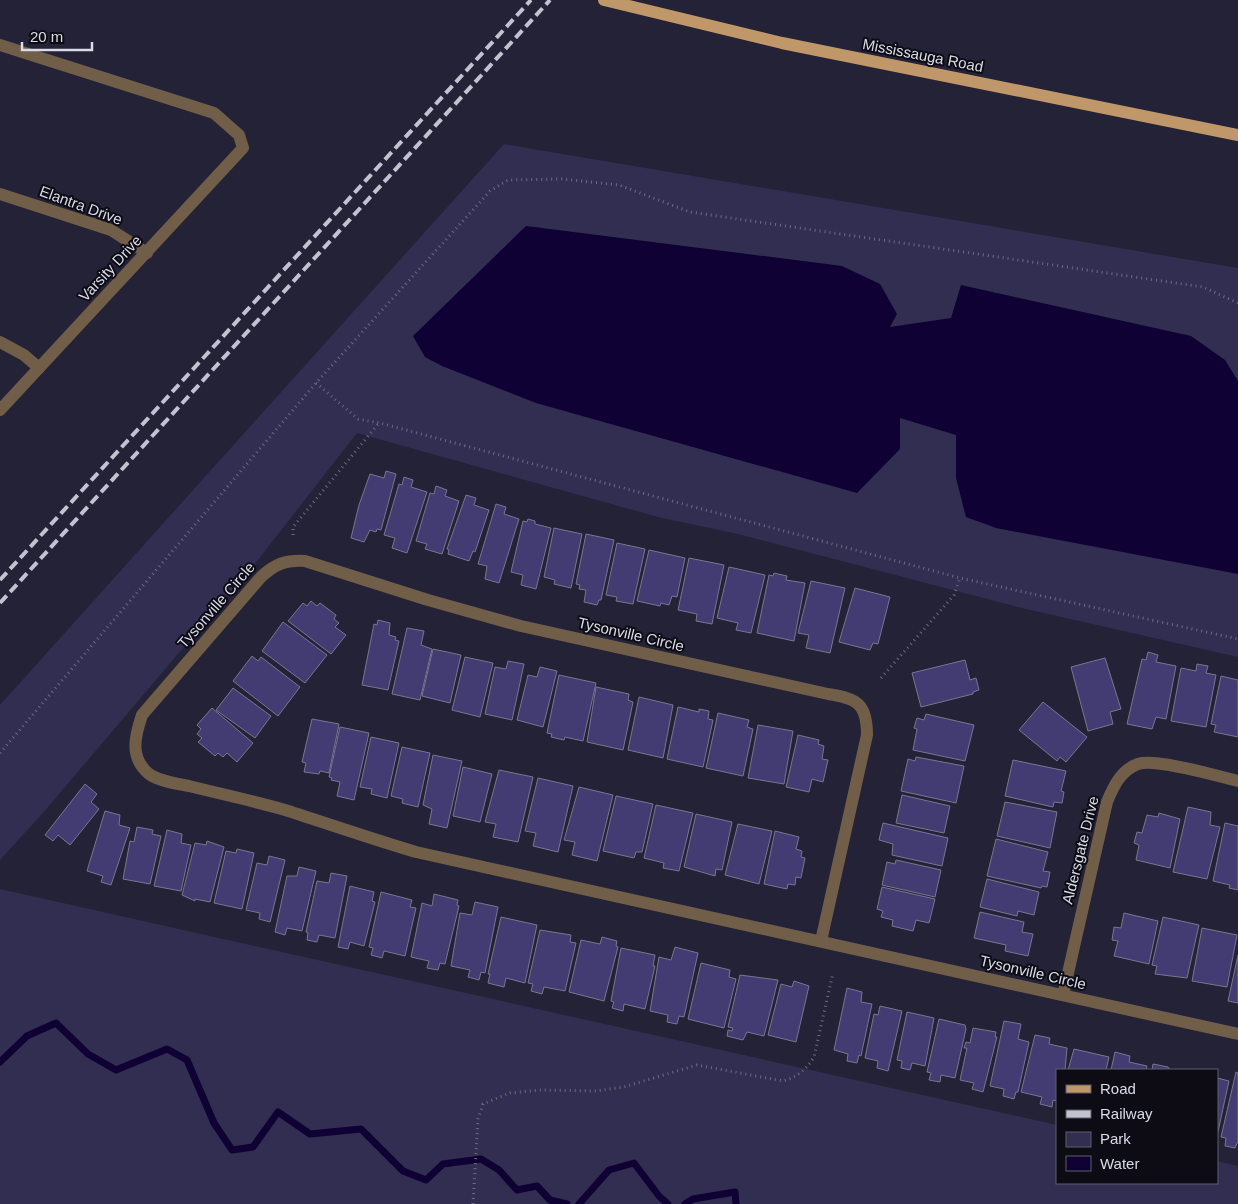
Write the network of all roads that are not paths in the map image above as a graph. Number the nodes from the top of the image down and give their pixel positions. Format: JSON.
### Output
{"nodes":[{"id":1,"x":604,"y":0,"type":"edge"},
{"id":2,"x":0,"y":45,"type":"edge"},
{"id":3,"x":1238,"y":136,"type":"edge"},
{"id":4,"x":0,"y":194,"type":"edge"},
{"id":5,"x":147,"y":253,"type":"junction"},
{"id":6,"x":0,"y":342,"type":"edge"},
{"id":7,"x":39,"y":368,"type":"junction"},
{"id":8,"x":0,"y":410,"type":"edge"},
{"id":9,"x":1238,"y":781,"type":"edge"},
{"id":10,"x":821,"y":941,"type":"junction"},
{"id":11,"x":1063,"y":995,"type":"junction"},
{"id":12,"x":1238,"y":1034,"type":"edge"}],
"edges":[{"from":1,"to":3,"type":"main road","name":"Mississauga Road"},
{"from":2,"to":5,"type":"street","name":"Varsity Drive"},
{"from":4,"to":5,"type":"street","name":"Elantra Drive"},
{"from":5,"to":7,"type":"street","name":"Varsity Drive"},
{"from":6,"to":7,"type":"street"},
{"from":7,"to":8,"type":"street","name":"Varsity Drive"},
{"from":9,"to":11,"type":"street","name":"Aldersgate Drive"},
{"from":10,"to":10,"type":"street","name":"Tysonville Circle"},
{"from":10,"to":11,"type":"street","name":"Tysonville Circle"},
{"from":11,"to":12,"type":"street","name":"Tysonville Circle"}]}
